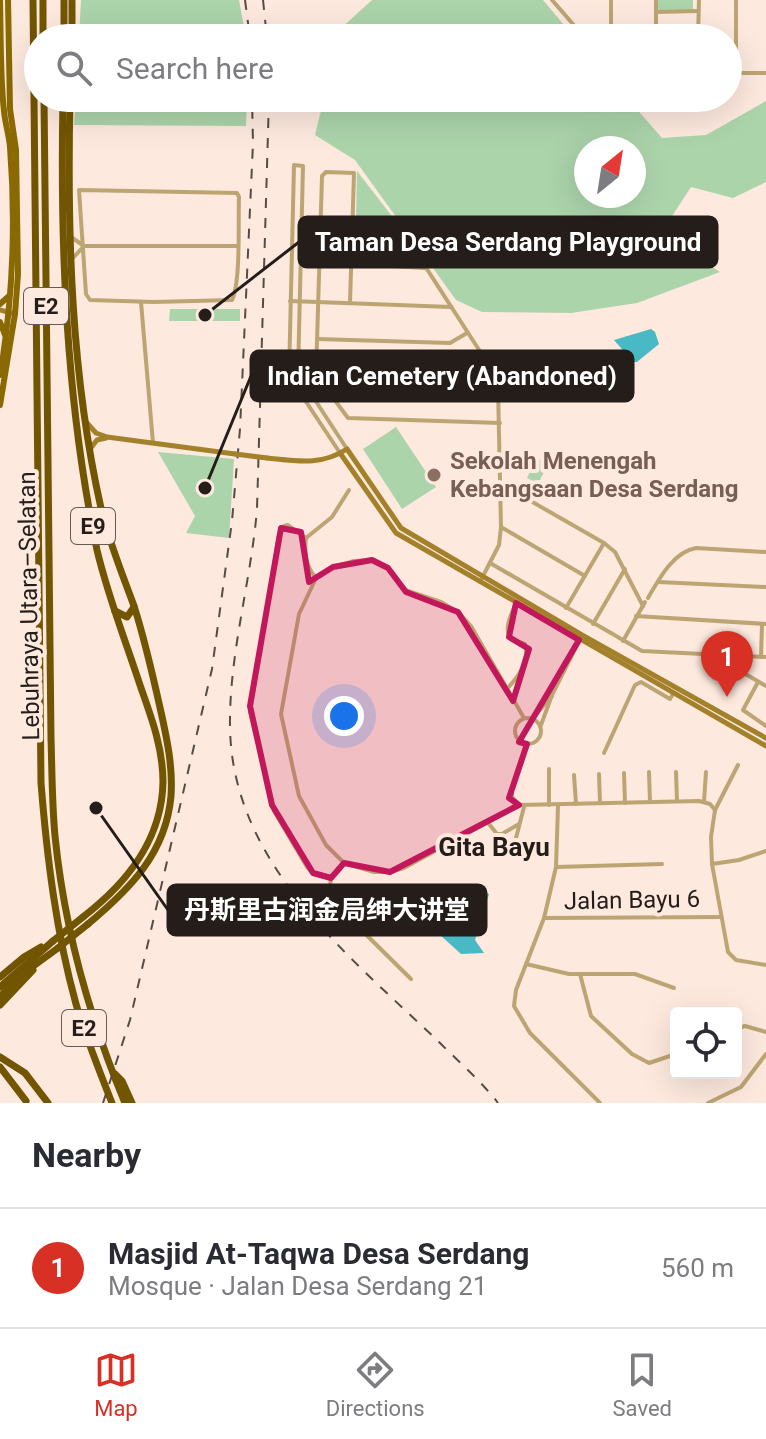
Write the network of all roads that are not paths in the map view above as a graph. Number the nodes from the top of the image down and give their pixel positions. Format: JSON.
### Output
{"nodes":[{"id":1,"x":0,"y":0,"type":"edge"},
{"id":2,"x":8,"y":0,"type":"edge"},
{"id":3,"x":33,"y":0,"type":"edge"},
{"id":4,"x":43,"y":0,"type":"edge"},
{"id":5,"x":64,"y":0,"type":"edge"},
{"id":6,"x":72,"y":0,"type":"edge"},
{"id":7,"x":552,"y":0,"type":"edge"},
{"id":8,"x":611,"y":0,"type":"edge"},
{"id":9,"x":656,"y":0,"type":"edge"},
{"id":10,"x":699,"y":0,"type":"edge"},
{"id":11,"x":736,"y":0,"type":"edge"},
{"id":12,"x":698,"y":11,"type":"junction"},
{"id":13,"x":656,"y":12,"type":"junction"},
{"id":14,"x":33,"y":24,"type":"edge"},
{"id":15,"x":43,"y":24,"type":"edge"},
{"id":16,"x":64,"y":24,"type":"edge"},
{"id":17,"x":72,"y":24,"type":"edge"},
{"id":18,"x":572,"y":24,"type":"edge"},
{"id":19,"x":611,"y":24,"type":"edge"},
{"id":20,"x":656,"y":24,"type":"edge"},
{"id":21,"x":698,"y":24,"type":"edge"},
{"id":22,"x":736,"y":24,"type":"edge"},
{"id":23,"x":742,"y":73,"type":"edge"},
{"id":24,"x":766,"y":73,"type":"edge"},
{"id":25,"x":34,"y":112,"type":"edge"},
{"id":26,"x":44,"y":112,"type":"edge"},
{"id":27,"x":63,"y":112,"type":"edge"},
{"id":28,"x":70,"y":112,"type":"edge"},
{"id":29,"x":353,"y":226,"type":"junction"},
{"id":30,"x":71,"y":237,"type":"junction"},
{"id":31,"x":84,"y":246,"type":"junction"},
{"id":32,"x":237,"y":246,"type":"junction"},
{"id":33,"x":72,"y":260,"type":"junction"},
{"id":34,"x":352,"y":264,"type":"junction"},
{"id":35,"x":425,"y":268,"type":"junction"},
{"id":36,"x":12,"y":289,"type":"junction"},
{"id":37,"x":290,"y":301,"type":"junction"},
{"id":38,"x":141,"y":302,"type":"junction"},
{"id":39,"x":301,"y":302,"type":"junction"},
{"id":40,"x":319,"y":302,"type":"junction"},
{"id":41,"x":350,"y":303,"type":"junction"},
{"id":42,"x":0,"y":307,"type":"edge"},
{"id":43,"x":451,"y":307,"type":"junction"},
{"id":44,"x":12,"y":317,"type":"junction"},
{"id":45,"x":0,"y":319,"type":"edge"},
{"id":46,"x":467,"y":333,"type":"junction"},
{"id":47,"x":6,"y":339,"type":"junction"},
{"id":48,"x":317,"y":339,"type":"junction"},
{"id":49,"x":0,"y":375,"type":"edge"},
{"id":50,"x":319,"y":382,"type":"junction"},
{"id":51,"x":496,"y":387,"type":"junction"},
{"id":52,"x":0,"y":405,"type":"edge"},
{"id":53,"x":86,"y":421,"type":"junction"},
{"id":54,"x":500,"y":423,"type":"junction"},
{"id":55,"x":107,"y":437,"type":"junction"},
{"id":56,"x":153,"y":443,"type":"junction"},
{"id":57,"x":90,"y":449,"type":"junction"},
{"id":58,"x":347,"y":449,"type":"junction"},
{"id":59,"x":340,"y":453,"type":"junction"},
{"id":60,"x":500,"y":484,"type":"junction"},
{"id":61,"x":349,"y":490,"type":"dead end"},
{"id":62,"x":501,"y":527,"type":"junction"},
{"id":63,"x":306,"y":538,"type":"junction"},
{"id":64,"x":604,"y":543,"type":"junction"},
{"id":65,"x":766,"y":552,"type":"edge"},
{"id":66,"x":490,"y":563,"type":"junction"},
{"id":67,"x":625,"y":569,"type":"junction"},
{"id":68,"x":585,"y":576,"type":"junction"},
{"id":69,"x":316,"y":578,"type":"junction"},
{"id":70,"x":482,"y":579,"type":"junction"},
{"id":71,"x":658,"y":582,"type":"junction"},
{"id":72,"x":766,"y":587,"type":"edge"},
{"id":73,"x":645,"y":602,"type":"junction"},
{"id":74,"x":516,"y":603,"type":"junction"},
{"id":75,"x":134,"y":607,"type":"junction"},
{"id":76,"x":566,"y":608,"type":"junction"},
{"id":77,"x":115,"y":611,"type":"junction"},
{"id":78,"x":636,"y":616,"type":"junction"},
{"id":79,"x":593,"y":624,"type":"junction"},
{"id":80,"x":764,"y":624,"type":"edge"},
{"id":81,"x":581,"y":638,"type":"junction"},
{"id":82,"x":623,"y":641,"type":"junction"},
{"id":83,"x":740,"y":657,"type":"junction"},
{"id":84,"x":764,"y":657,"type":"edge"},
{"id":85,"x":758,"y":682,"type":"junction"},
{"id":86,"x":766,"y":686,"type":"edge"},
{"id":87,"x":506,"y":690,"type":"junction"},
{"id":88,"x":673,"y":694,"type":"junction"},
{"id":89,"x":552,"y":695,"type":"junction"},
{"id":90,"x":524,"y":718,"type":"junction"},
{"id":91,"x":533,"y":718,"type":"junction"},
{"id":92,"x":757,"y":720,"type":"junction"},
{"id":93,"x":541,"y":725,"type":"junction"},
{"id":94,"x":766,"y":726,"type":"edge"},
{"id":95,"x":750,"y":733,"type":"junction"},
{"id":96,"x":766,"y":738,"type":"edge"},
{"id":97,"x":527,"y":744,"type":"junction"},
{"id":98,"x":766,"y":746,"type":"edge"},
{"id":99,"x":604,"y":753,"type":"dead end"},
{"id":100,"x":738,"y":765,"type":"dead end"},
{"id":101,"x":549,"y":769,"type":"dead end"},
{"id":102,"x":649,"y":772,"type":"dead end"},
{"id":103,"x":676,"y":772,"type":"dead end"},
{"id":104,"x":706,"y":772,"type":"dead end"},
{"id":105,"x":624,"y":773,"type":"dead end"},
{"id":106,"x":599,"y":774,"type":"dead end"},
{"id":107,"x":574,"y":775,"type":"dead end"},
{"id":108,"x":677,"y":801,"type":"junction"},
{"id":109,"x":650,"y":802,"type":"junction"},
{"id":110,"x":704,"y":802,"type":"junction"},
{"id":111,"x":600,"y":803,"type":"junction"},
{"id":112,"x":625,"y":803,"type":"junction"},
{"id":113,"x":558,"y":804,"type":"junction"},
{"id":114,"x":576,"y":804,"type":"junction"},
{"id":115,"x":549,"y":805,"type":"junction"},
{"id":116,"x":522,"y":806,"type":"junction"},
{"id":117,"x":715,"y":810,"type":"junction"},
{"id":118,"x":489,"y":824,"type":"junction"},
{"id":119,"x":519,"y":824,"type":"junction"},
{"id":120,"x":516,"y":838,"type":"dead end"},
{"id":121,"x":765,"y":854,"type":"edge"},
{"id":122,"x":344,"y":863,"type":"junction"},
{"id":123,"x":662,"y":864,"type":"dead end"},
{"id":124,"x":712,"y":864,"type":"junction"},
{"id":125,"x":556,"y":867,"type":"junction"},
{"id":126,"x":331,"y":878,"type":"junction"},
{"id":127,"x":720,"y":917,"type":"junction"},
{"id":128,"x":544,"y":918,"type":"junction"},
{"id":129,"x":86,"y":921,"type":"junction"},
{"id":130,"x":54,"y":944,"type":"junction"},
{"id":131,"x":35,"y":964,"type":"junction"},
{"id":132,"x":526,"y":964,"type":"junction"},
{"id":133,"x":766,"y":965,"type":"edge"},
{"id":134,"x":25,"y":968,"type":"junction"},
{"id":135,"x":580,"y":974,"type":"junction"},
{"id":136,"x":0,"y":977,"type":"edge"},
{"id":137,"x":411,"y":979,"type":"dead end"},
{"id":138,"x":0,"y":987,"type":"edge"},
{"id":139,"x":674,"y":988,"type":"dead end"},
{"id":140,"x":0,"y":997,"type":"edge"},
{"id":141,"x":0,"y":1005,"type":"edge"},
{"id":142,"x":742,"y":1027,"type":"edge"},
{"id":143,"x":766,"y":1032,"type":"edge"},
{"id":144,"x":766,"y":1054,"type":"edge"},
{"id":145,"x":670,"y":1056,"type":"edge"},
{"id":146,"x":1,"y":1059,"type":"edge"},
{"id":147,"x":111,"y":1070,"type":"junction"},
{"id":148,"x":26,"y":1101,"type":"edge"},
{"id":149,"x":48,"y":1103,"type":"edge"},
{"id":150,"x":112,"y":1103,"type":"edge"},
{"id":151,"x":125,"y":1103,"type":"edge"},
{"id":152,"x":132,"y":1103,"type":"edge"},
{"id":153,"x":600,"y":1103,"type":"edge"},
{"id":154,"x":708,"y":1103,"type":"edge"}],
"edges":[{"from":1,"to":36,"type":"main road"},
{"from":2,"to":44,"type":"main road"},
{"from":3,"to":14,"type":"highway","name":"Lebuhraya Utara–Selatan","number":"E2"},
{"from":4,"to":15,"type":"highway"},
{"from":5,"to":16,"type":"highway"},
{"from":6,"to":17,"type":"highway"},
{"from":7,"to":18,"type":"street"},
{"from":8,"to":19,"type":"street"},
{"from":9,"to":13,"type":"street"},
{"from":10,"to":12,"type":"street"},
{"from":11,"to":22,"type":"street"},
{"from":12,"to":13,"type":"street"},
{"from":12,"to":21,"type":"street"},
{"from":13,"to":20,"type":"street"},
{"from":23,"to":24,"type":"street"},
{"from":25,"to":150,"type":"highway","name":"Lebuhraya Utara–Selatan","number":"E2"},
{"from":26,"to":147,"type":"highway","name":"Lebuhraya Utara–Selatan","number":"E2"},
{"from":27,"to":77,"type":"highway","number":"E9"},
{"from":28,"to":30,"type":"highway","number":"E9"},
{"from":29,"to":34,"type":"street"},
{"from":29,"to":35,"type":"street"},
{"from":29,"to":40,"type":"street"},
{"from":30,"to":31,"type":"street"},
{"from":30,"to":33,"type":"highway","number":"E9"},
{"from":31,"to":32,"type":"street"},
{"from":31,"to":32,"type":"street"},
{"from":31,"to":33,"type":"street"},
{"from":31,"to":38,"type":"street"},
{"from":32,"to":38,"type":"street"},
{"from":33,"to":53,"type":"highway","number":"E9"},
{"from":34,"to":35,"type":"street"},
{"from":34,"to":41,"type":"street"},
{"from":35,"to":43,"type":"street"},
{"from":36,"to":42,"type":"main road"},
{"from":36,"to":44,"type":"main road"},
{"from":37,"to":39,"type":"street"},
{"from":37,"to":39,"type":"street"},
{"from":37,"to":59,"type":"street"},
{"from":38,"to":56,"type":"street"},
{"from":39,"to":40,"type":"street"},
{"from":39,"to":58,"type":"street"},
{"from":40,"to":41,"type":"street"},
{"from":40,"to":48,"type":"street"},
{"from":41,"to":43,"type":"street"},
{"from":42,"to":44,"type":"street"},
{"from":43,"to":46,"type":"street"},
{"from":44,"to":45,"type":"street"},
{"from":44,"to":47,"type":"main road"},
{"from":44,"to":52,"type":"main road"},
{"from":45,"to":47,"type":"main road"},
{"from":46,"to":48,"type":"street"},
{"from":46,"to":51,"type":"street"},
{"from":47,"to":49,"type":"main road"},
{"from":48,"to":50,"type":"street"},
{"from":50,"to":51,"type":"street"},
{"from":50,"to":54,"type":"street"},
{"from":51,"to":54,"type":"street"},
{"from":53,"to":55,"type":"street"},
{"from":53,"to":57,"type":"highway","number":"E9"},
{"from":54,"to":60,"type":"street"},
{"from":55,"to":56,"type":"street"},
{"from":55,"to":57,"type":"street"},
{"from":56,"to":59,"type":"street","bridge":true},
{"from":57,"to":75,"type":"highway","number":"E9"},
{"from":58,"to":59,"type":"street"},
{"from":58,"to":70,"type":"street"},
{"from":59,"to":70,"type":"street"},
{"from":60,"to":62,"type":"street"},
{"from":60,"to":64,"type":"street"},
{"from":61,"to":63,"type":"street"},
{"from":62,"to":66,"type":"street"},
{"from":62,"to":68,"type":"street"},
{"from":63,"to":69,"type":"street"},
{"from":63,"to":126,"type":"street"},
{"from":64,"to":67,"type":"street"},
{"from":64,"to":68,"type":"street"},
{"from":65,"to":71,"type":"street"},
{"from":66,"to":70,"type":"street"},
{"from":66,"to":76,"type":"street"},
{"from":67,"to":73,"type":"street"},
{"from":67,"to":79,"type":"street"},
{"from":68,"to":76,"type":"street"},
{"from":69,"to":87,"type":"street"},
{"from":69,"to":122,"type":"street"},
{"from":70,"to":74,"type":"street"},
{"from":70,"to":81,"type":"street"},
{"from":71,"to":72,"type":"street"},
{"from":71,"to":73,"type":"street"},
{"from":73,"to":78,"type":"street"},
{"from":74,"to":81,"type":"street"},
{"from":74,"to":87,"type":"street"},
{"from":75,"to":77,"type":"highway"},
{"from":75,"to":129,"type":"highway","number":"E9"},
{"from":76,"to":79,"type":"street"},
{"from":77,"to":129,"type":"highway","number":"E9"},
{"from":78,"to":80,"type":"street"},
{"from":78,"to":82,"type":"street"},
{"from":79,"to":82,"type":"street"},
{"from":80,"to":84,"type":"street"},
{"from":81,"to":88,"type":"street"},
{"from":81,"to":89,"type":"street"},
{"from":81,"to":95,"type":"street"},
{"from":82,"to":83,"type":"street"},
{"from":83,"to":84,"type":"street"},
{"from":83,"to":85,"type":"street"},
{"from":85,"to":86,"type":"street"},
{"from":85,"to":92,"type":"street"},
{"from":87,"to":90,"type":"street"},
{"from":88,"to":95,"type":"street"},
{"from":88,"to":99,"type":"street"},
{"from":89,"to":91,"type":"street"},
{"from":89,"to":93,"type":"street"},
{"from":90,"to":91,"type":"street"},
{"from":90,"to":97,"type":"street"},
{"from":91,"to":93,"type":"street"},
{"from":92,"to":94,"type":"street"},
{"from":92,"to":95,"type":"street"},
{"from":93,"to":97,"type":"street"},
{"from":95,"to":96,"type":"street"},
{"from":95,"to":98,"type":"street"},
{"from":97,"to":116,"type":"street"},
{"from":100,"to":117,"type":"street"},
{"from":101,"to":115,"type":"street"},
{"from":102,"to":109,"type":"street"},
{"from":103,"to":108,"type":"street"},
{"from":104,"to":110,"type":"street"},
{"from":105,"to":112,"type":"street"},
{"from":106,"to":111,"type":"street"},
{"from":107,"to":114,"type":"street"},
{"from":108,"to":109,"type":"street"},
{"from":108,"to":110,"type":"street"},
{"from":109,"to":112,"type":"street"},
{"from":110,"to":117,"type":"street"},
{"from":111,"to":112,"type":"street"},
{"from":111,"to":114,"type":"street"},
{"from":113,"to":114,"type":"street"},
{"from":113,"to":115,"type":"street"},
{"from":113,"to":125,"type":"street"},
{"from":115,"to":116,"type":"street"},
{"from":116,"to":118,"type":"street"},
{"from":116,"to":119,"type":"street"},
{"from":117,"to":124,"type":"street"},
{"from":118,"to":119,"type":"street"},
{"from":118,"to":122,"type":"street"},
{"from":119,"to":120,"type":"street"},
{"from":121,"to":124,"type":"street"},
{"from":122,"to":126,"type":"street"},
{"from":123,"to":125,"type":"street"},
{"from":124,"to":127,"type":"street"},
{"from":125,"to":128,"type":"street"},
{"from":126,"to":137,"type":"street"},
{"from":127,"to":128,"type":"street","name":"Jalan Bayu 6"},
{"from":127,"to":133,"type":"street"},
{"from":128,"to":132,"type":"street"},
{"from":129,"to":130,"type":"highway","number":"E9","bridge":true},
{"from":130,"to":131,"type":"highway","number":"E9"},
{"from":130,"to":134,"type":"highway","number":"E9"},
{"from":130,"to":136,"type":"highway"},
{"from":131,"to":134,"type":"highway","number":"E9"},
{"from":131,"to":141,"type":"highway"},
{"from":132,"to":135,"type":"street"},
{"from":132,"to":153,"type":"street"},
{"from":134,"to":138,"type":"highway"},
{"from":134,"to":140,"type":"highway"},
{"from":135,"to":139,"type":"street"},
{"from":135,"to":145,"type":"street"},
{"from":142,"to":143,"type":"street"},
{"from":144,"to":154,"type":"street"},
{"from":146,"to":148,"type":"highway"},
{"from":146,"to":149,"type":"highway"},
{"from":147,"to":151,"type":"highway","name":"Lebuhraya Utara–Selatan","number":"E2"},
{"from":147,"to":152,"type":"highway"}]}
